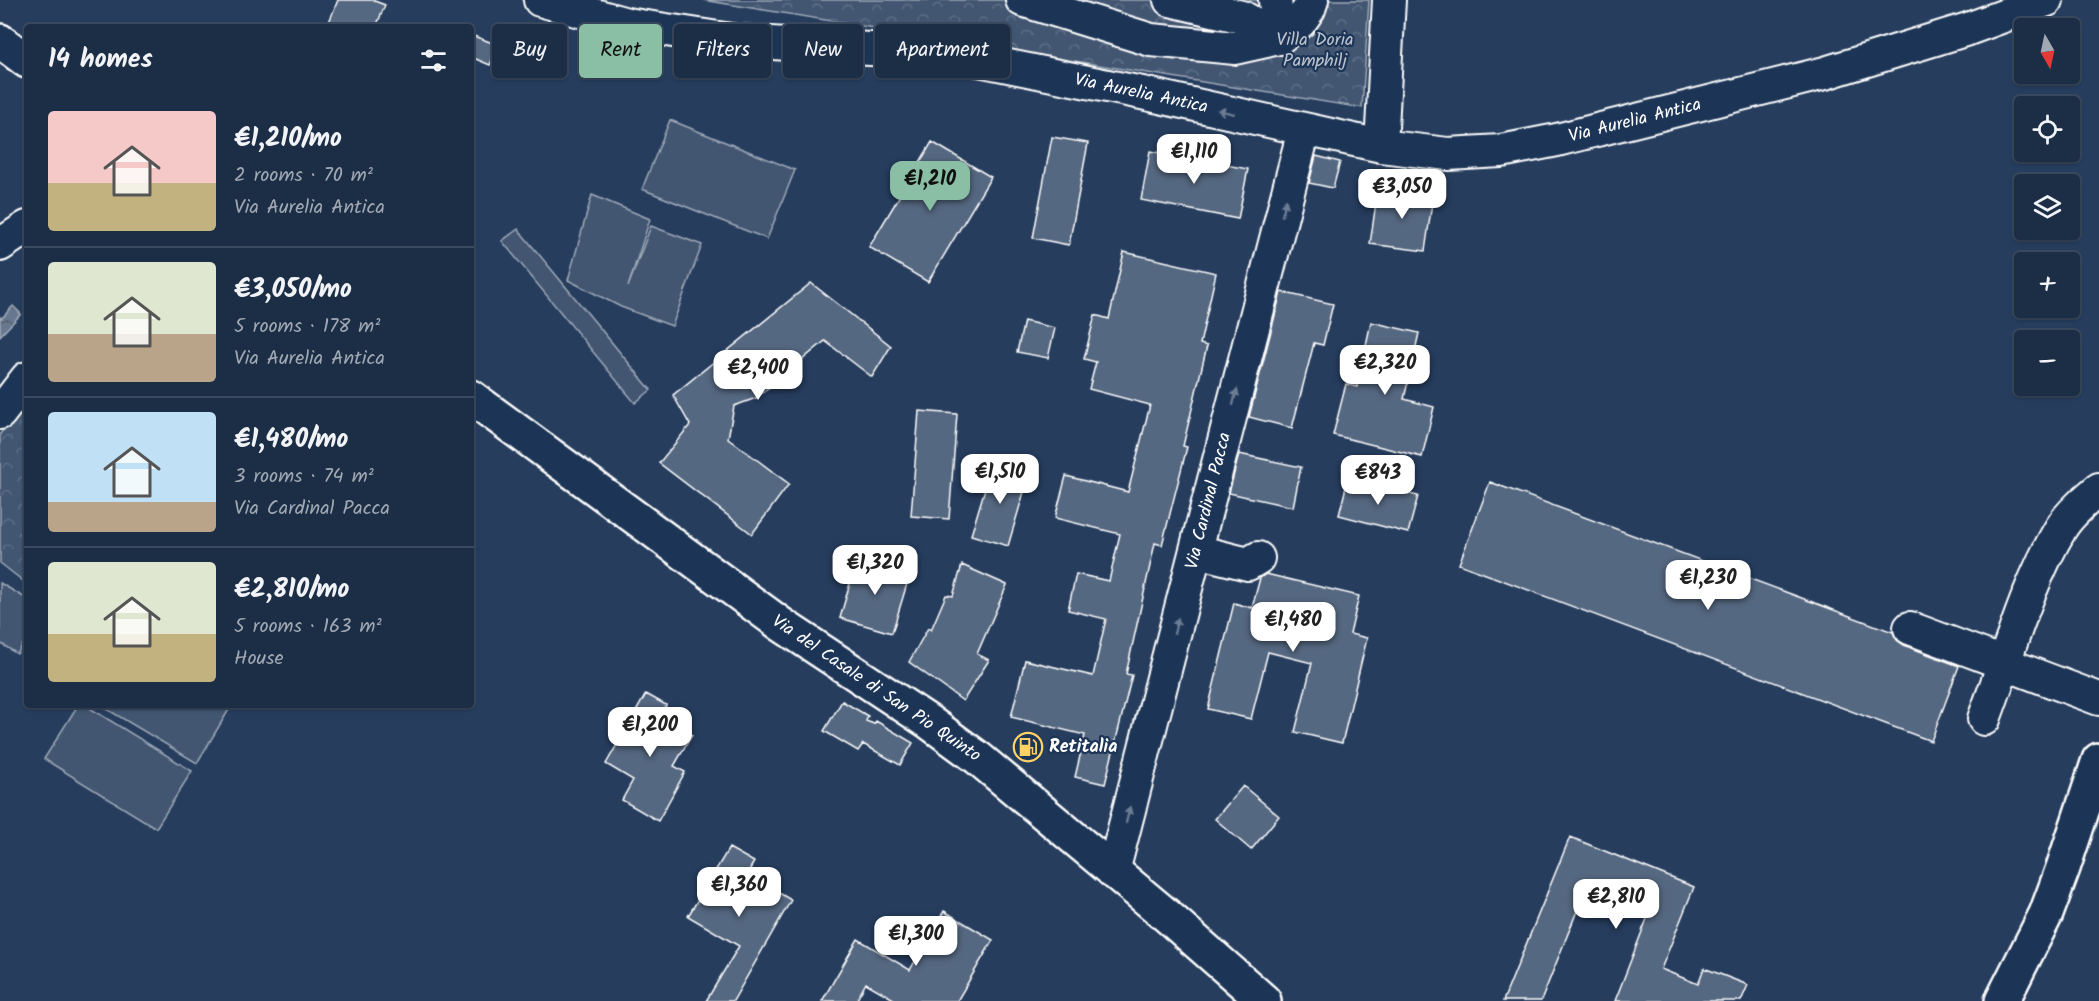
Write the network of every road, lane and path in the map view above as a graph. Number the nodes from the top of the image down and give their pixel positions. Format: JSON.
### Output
{"nodes":[{"id":1,"x":540,"y":0,"type":"edge"},
{"id":2,"x":1022,"y":0,"type":"edge"},
{"id":3,"x":1170,"y":0,"type":"edge"},
{"id":4,"x":1275,"y":0,"type":"edge"},
{"id":5,"x":1312,"y":0,"type":"edge"},
{"id":6,"x":1389,"y":0,"type":"edge"},
{"id":7,"x":2047,"y":0,"type":"edge"},
{"id":8,"x":1279,"y":38,"type":"junction"},
{"id":9,"x":0,"y":42,"type":"edge"},
{"id":10,"x":24,"y":59,"type":"edge"},
{"id":11,"x":1304,"y":130,"type":"junction"},
{"id":12,"x":1381,"y":146,"type":"junction"},
{"id":13,"x":24,"y":229,"type":"edge"},
{"id":14,"x":0,"y":245,"type":"edge"},
{"id":15,"x":24,"y":382,"type":"edge"},
{"id":16,"x":474,"y":399,"type":"edge"},
{"id":17,"x":0,"y":412,"type":"edge"},
{"id":18,"x":2099,"y":489,"type":"edge"},
{"id":19,"x":1196,"y":551,"type":"junction"},
{"id":20,"x":1257,"y":558,"type":"dead end"},
{"id":21,"x":1910,"y":628,"type":"dead end"},
{"id":22,"x":2005,"y":663,"type":"junction"},
{"id":23,"x":2099,"y":699,"type":"edge"},
{"id":24,"x":1984,"y":719,"type":"dead end"},
{"id":25,"x":2099,"y":760,"type":"edge"},
{"id":26,"x":1113,"y":872,"type":"junction"},
{"id":27,"x":1264,"y":1001,"type":"edge"},
{"id":28,"x":2002,"y":1001,"type":"edge"}],
"edges":[{"from":11,"to":1,"type":"street","name":"Via Aurelia Antica","one_way":true},
{"from":2,"to":8,"type":"street"},
{"from":3,"to":8,"type":"street"},
{"from":4,"to":8,"type":"street"},
{"from":5,"to":8,"type":"street"},
{"from":6,"to":12,"type":"street"},
{"from":7,"to":12,"type":"street","name":"Via Aurelia Antica"},
{"from":9,"to":10,"type":"main road"},
{"from":11,"to":12,"type":"street","name":"Via Aurelia Antica"},
{"from":19,"to":11,"type":"street","name":"Via Cardinal Pacca","one_way":true},
{"from":13,"to":14,"type":"street"},
{"from":15,"to":17,"type":"street"},
{"from":16,"to":26,"type":"main road","name":"Via del Casale di San Pio Quinto"},
{"from":18,"to":22,"type":"street"},
{"from":19,"to":20,"type":"street"},
{"from":26,"to":19,"type":"street","name":"Via Cardinal Pacca","one_way":true},
{"from":21,"to":22,"type":"street"},
{"from":22,"to":23,"type":"street"},
{"from":22,"to":24,"type":"street"},
{"from":25,"to":28,"type":"main road"},
{"from":26,"to":27,"type":"main road","name":"Via del Casale di San Pio Quinto"}]}
